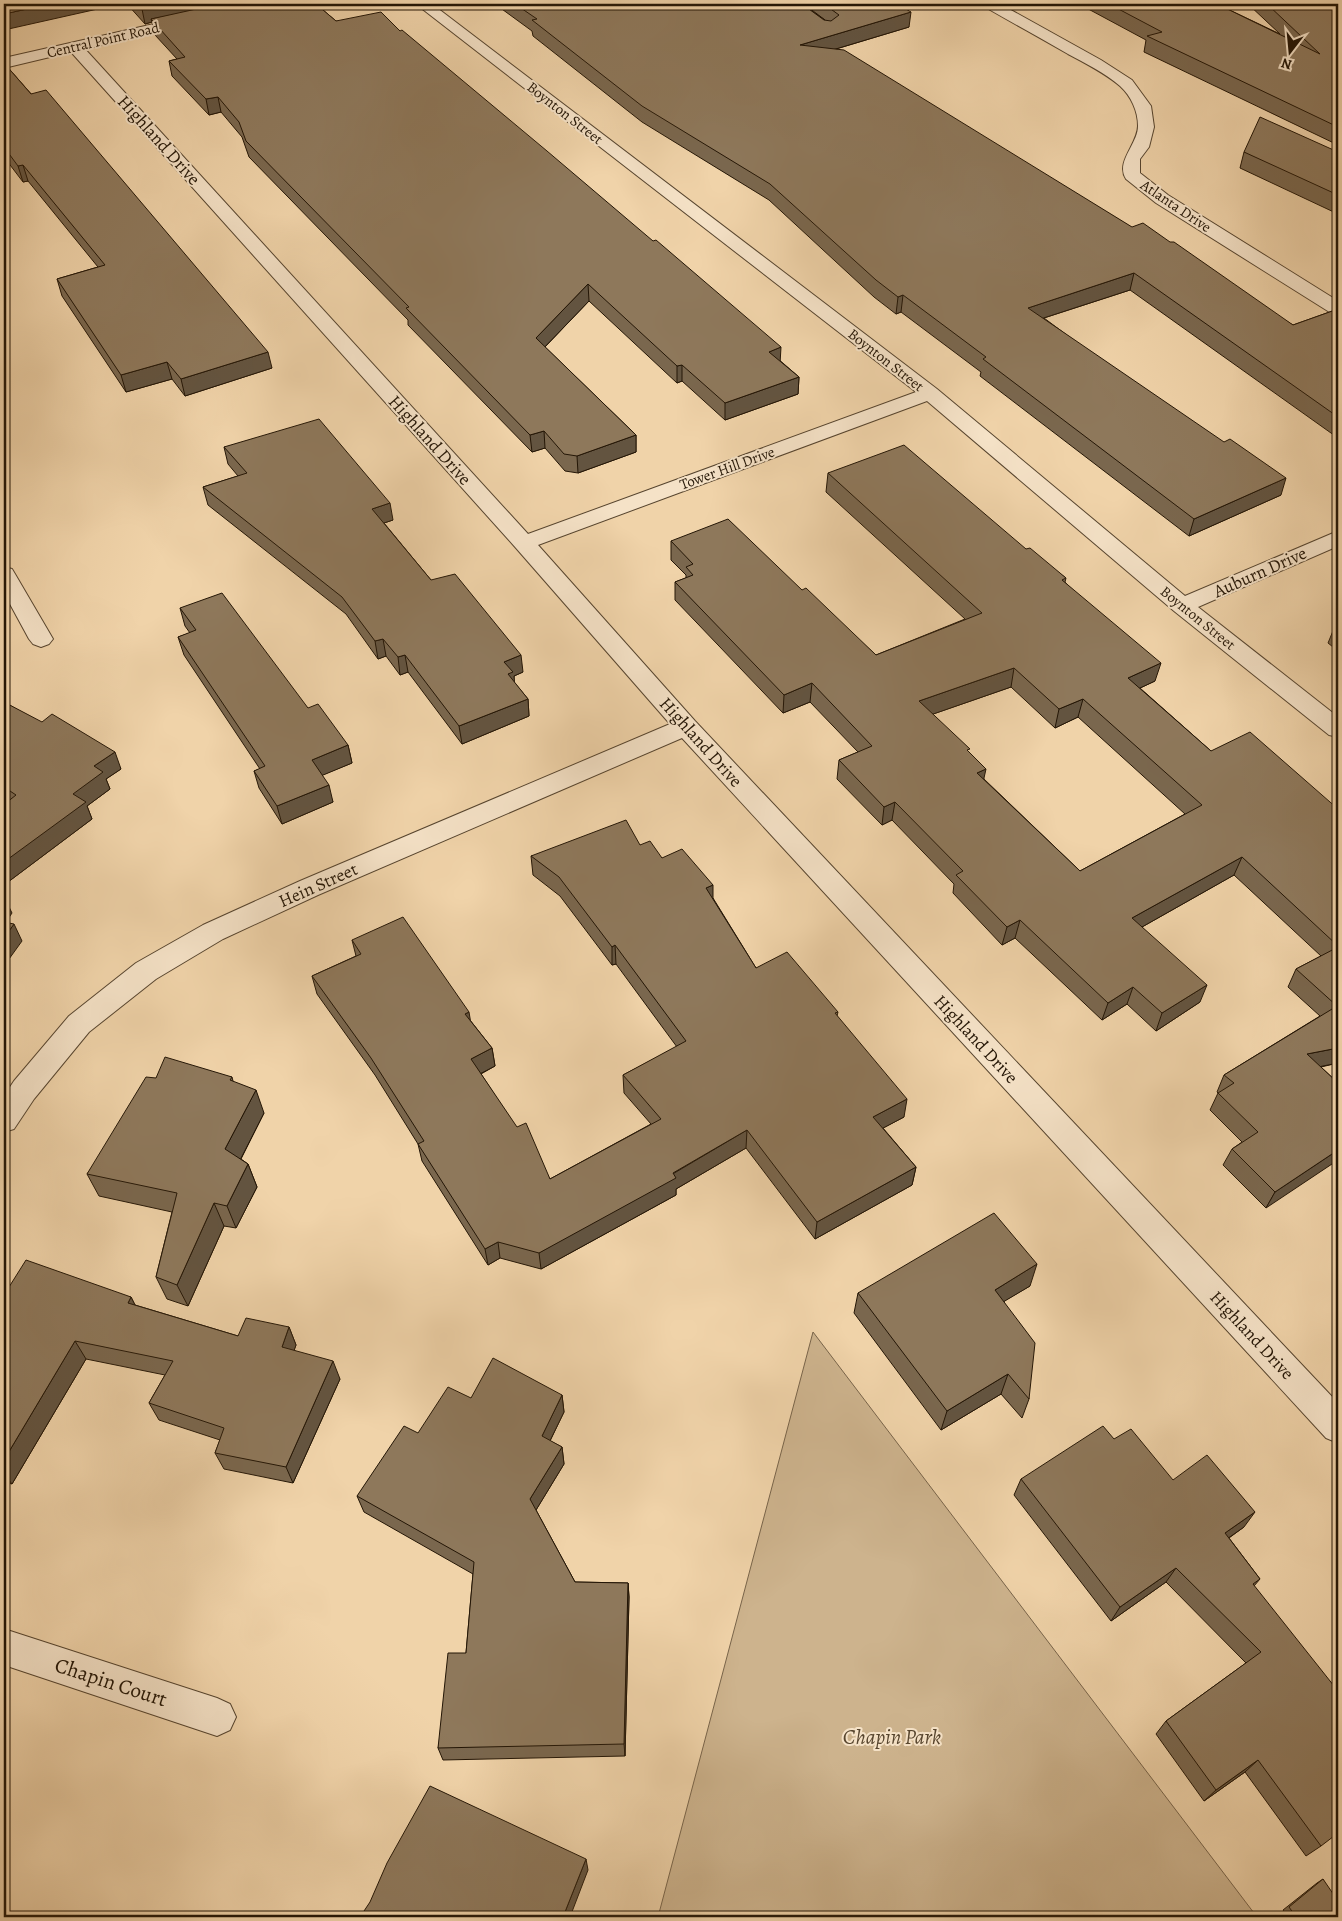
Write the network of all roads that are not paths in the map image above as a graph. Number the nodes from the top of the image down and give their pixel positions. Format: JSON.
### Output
{"nodes":[{"id":1,"x":260,"y":4,"type":"edge"},
{"id":2,"x":422,"y":4,"type":"edge"},
{"id":3,"x":990,"y":4,"type":"edge"},
{"id":4,"x":74,"y":46,"type":"junction"},
{"id":5,"x":4,"y":63,"type":"edge"},
{"id":6,"x":1338,"y":309,"type":"edge"},
{"id":7,"x":930,"y":393,"type":"junction"},
{"id":8,"x":1338,"y":538,"type":"edge"},
{"id":9,"x":524,"y":544,"type":"junction"},
{"id":10,"x":4,"y":574,"type":"edge"},
{"id":11,"x":1182,"y":606,"type":"junction"},
{"id":12,"x":41,"y":638,"type":"dead end"},
{"id":13,"x":686,"y":727,"type":"junction"},
{"id":14,"x":1338,"y":729,"type":"edge"},
{"id":15,"x":4,"y":1120,"type":"edge"},
{"id":16,"x":1338,"y":1428,"type":"edge"},
{"id":17,"x":4,"y":1647,"type":"edge"},
{"id":18,"x":217,"y":1717,"type":"dead end"}],
"edges":[{"from":1,"to":4,"type":"street","name":"Central Point Road"},
{"from":2,"to":7,"type":"street","name":"Boynton Street"},
{"from":3,"to":6,"type":"street","name":"Atlanta Drive"},
{"from":4,"to":5,"type":"street","name":"Central Point Road"},
{"from":4,"to":9,"type":"street","name":"Highland Drive"},
{"from":7,"to":9,"type":"street","name":"Tower Hill Drive"},
{"from":7,"to":11,"type":"street","name":"Boynton Street"},
{"from":8,"to":11,"type":"street","name":"Auburn Drive"},
{"from":9,"to":13,"type":"street","name":"Highland Drive"},
{"from":10,"to":12,"type":"street"},
{"from":11,"to":14,"type":"street","name":"Boynton Street"},
{"from":13,"to":15,"type":"street","name":"Hein Street"},
{"from":13,"to":16,"type":"street","name":"Highland Drive"},
{"from":17,"to":18,"type":"street","name":"Chapin Court"}]}
